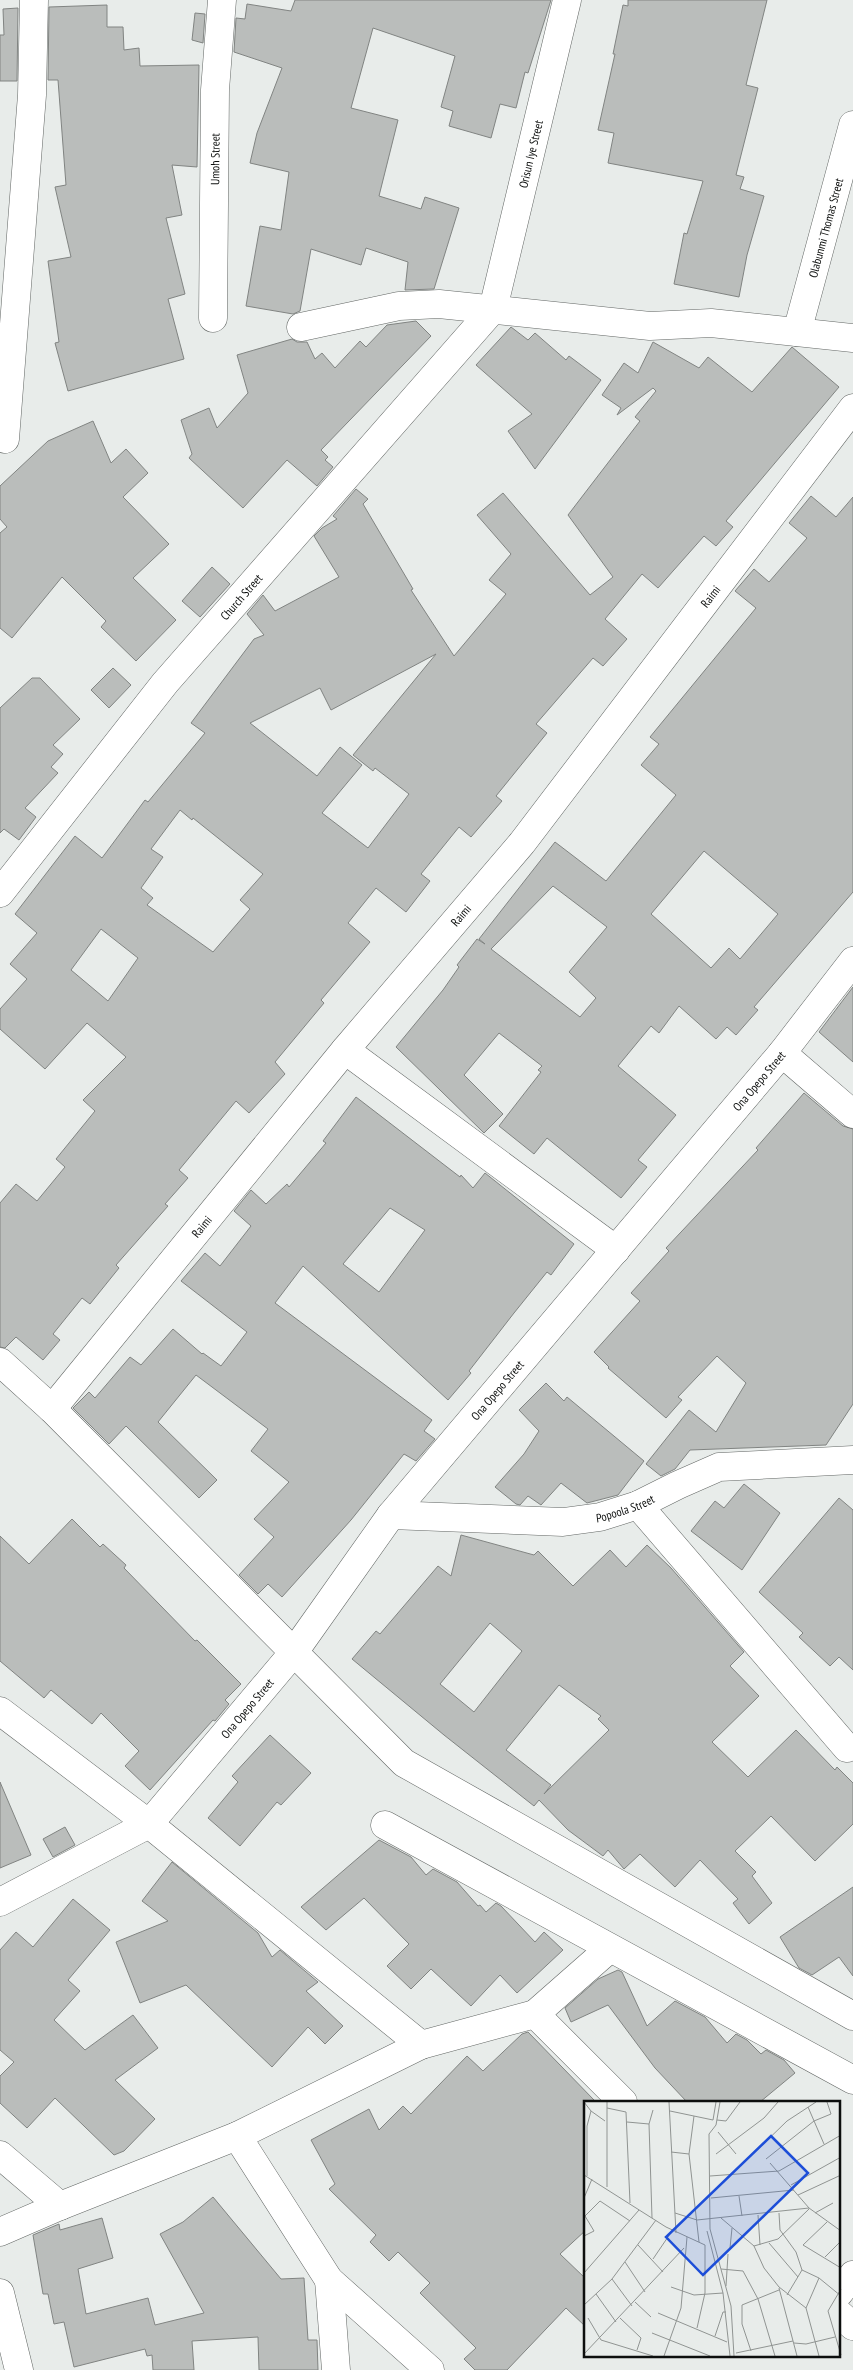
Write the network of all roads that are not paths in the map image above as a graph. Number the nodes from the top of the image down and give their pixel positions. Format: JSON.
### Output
{"nodes":[{"id":1,"x":34,"y":0,"type":"edge"},
{"id":2,"x":222,"y":0,"type":"edge"},
{"id":3,"x":567,"y":0,"type":"edge"},
{"id":4,"x":853,"y":125,"type":"edge"},
{"id":5,"x":493,"y":309,"type":"junction"},
{"id":6,"x":213,"y":318,"type":"dead end"},
{"id":7,"x":301,"y":327,"type":"dead end"},
{"id":8,"x":797,"y":332,"type":"junction"},
{"id":9,"x":853,"y":338,"type":"edge"},
{"id":10,"x":853,"y":408,"type":"edge"},
{"id":11,"x":5,"y":440,"type":"dead end"},
{"id":12,"x":0,"y":894,"type":"edge"},
{"id":13,"x":853,"y":961,"type":"edge"},
{"id":14,"x":345,"y":1050,"type":"junction"},
{"id":15,"x":782,"y":1054,"type":"junction"},
{"id":16,"x":853,"y":1114,"type":"edge"},
{"id":17,"x":616,"y":1250,"type":"junction"},
{"id":18,"x":0,"y":1362,"type":"edge"},
{"id":19,"x":52,"y":1409,"type":"junction"},
{"id":20,"x":853,"y":1460,"type":"edge"},
{"id":21,"x":638,"y":1505,"type":"junction"},
{"id":22,"x":391,"y":1515,"type":"junction"},
{"id":23,"x":291,"y":1656,"type":"junction"},
{"id":24,"x":0,"y":1711,"type":"edge"},
{"id":25,"x":847,"y":1748,"type":"dead end"},
{"id":26,"x":149,"y":1824,"type":"junction"},
{"id":27,"x":385,"y":1825,"type":"dead end"},
{"id":28,"x":0,"y":1902,"type":"edge"},
{"id":29,"x":609,"y":1949,"type":"junction"},
{"id":30,"x":534,"y":2014,"type":"junction"},
{"id":31,"x":853,"y":2016,"type":"edge"},
{"id":32,"x":421,"y":2045,"type":"junction"},
{"id":33,"x":853,"y":2080,"type":"edge"},
{"id":34,"x":622,"y":2101,"type":"edge"},
{"id":35,"x":237,"y":2136,"type":"junction"},
{"id":36,"x":0,"y":2155,"type":"edge"},
{"id":37,"x":60,"y":2206,"type":"junction"},
{"id":38,"x":0,"y":2232,"type":"edge"},
{"id":39,"x":853,"y":2275,"type":"edge"},
{"id":40,"x":329,"y":2280,"type":"junction"},
{"id":41,"x":840,"y":2292,"type":"edge"},
{"id":42,"x":0,"y":2293,"type":"edge"},
{"id":43,"x":840,"y":2315,"type":"edge"},
{"id":44,"x":853,"y":2326,"type":"edge"},
{"id":45,"x":19,"y":2370,"type":"edge"},
{"id":46,"x":336,"y":2370,"type":"edge"},
{"id":47,"x":430,"y":2370,"type":"edge"}],
"edges":[{"from":1,"to":11,"type":"street"},
{"from":2,"to":6,"type":"street","name":"Umoh Street"},
{"from":3,"to":5,"type":"street","name":"Orisun Iye Street"},
{"from":4,"to":8,"type":"street","name":"Olabunmi Thomas Street"},
{"from":5,"to":7,"type":"street"},
{"from":5,"to":8,"type":"street"},
{"from":5,"to":12,"type":"street","name":"Church Street"},
{"from":8,"to":9,"type":"street"},
{"from":10,"to":14,"type":"street","name":"Raimi"},
{"from":13,"to":15,"type":"street","name":"Ona Opepo Street"},
{"from":14,"to":17,"type":"street"},
{"from":14,"to":19,"type":"street","name":"Raimi"},
{"from":15,"to":16,"type":"street"},
{"from":15,"to":17,"type":"street","name":"Ona Opepo Street"},
{"from":17,"to":22,"type":"street","name":"Ona Opepo Street"},
{"from":18,"to":19,"type":"street"},
{"from":19,"to":23,"type":"street"},
{"from":20,"to":21,"type":"street","name":"Popoola Street"},
{"from":21,"to":22,"type":"street","name":"Popoola Street"},
{"from":21,"to":25,"type":"street"},
{"from":22,"to":23,"type":"street","name":"Ona Opepo Street"},
{"from":23,"to":26,"type":"street","name":"Ona Opepo Street"},
{"from":23,"to":31,"type":"street"},
{"from":24,"to":26,"type":"street"},
{"from":26,"to":28,"type":"street"},
{"from":26,"to":32,"type":"street"},
{"from":27,"to":29,"type":"street"},
{"from":29,"to":30,"type":"street"},
{"from":29,"to":33,"type":"street"},
{"from":30,"to":32,"type":"street"},
{"from":30,"to":34,"type":"street"},
{"from":32,"to":35,"type":"street"},
{"from":35,"to":37,"type":"street"},
{"from":35,"to":40,"type":"street"},
{"from":36,"to":37,"type":"street"},
{"from":37,"to":38,"type":"street"},
{"from":39,"to":41,"type":"street"},
{"from":40,"to":46,"type":"street"},
{"from":40,"to":47,"type":"street"},
{"from":42,"to":45,"type":"street"},
{"from":43,"to":44,"type":"street"}]}
